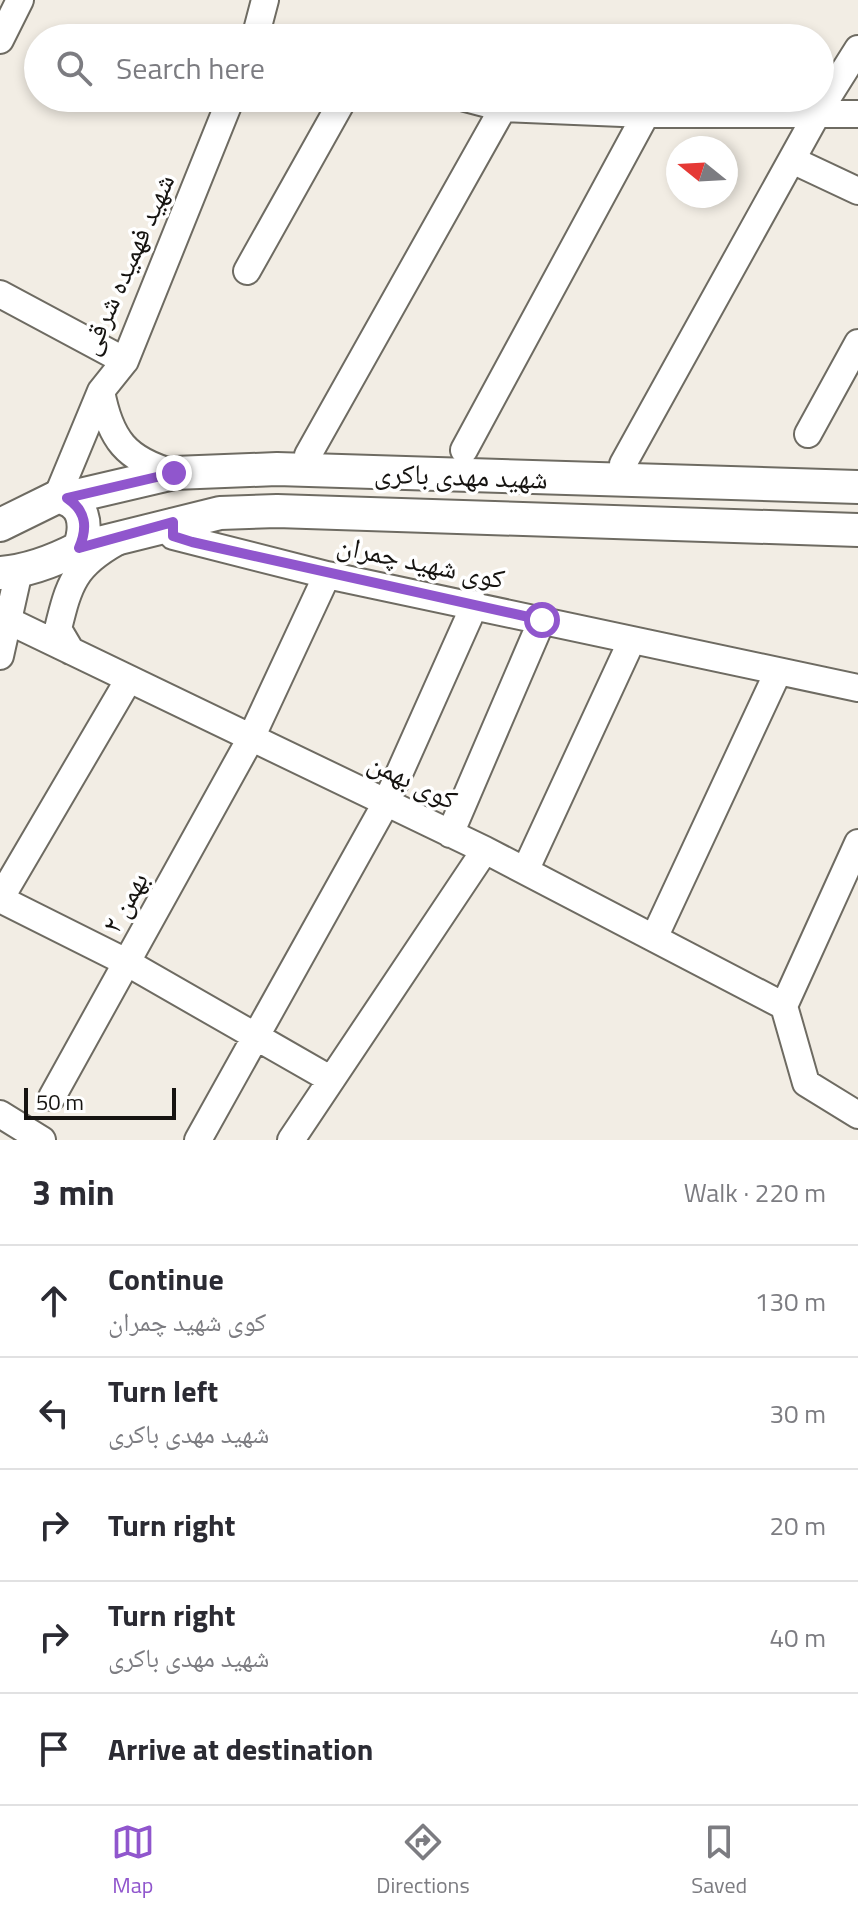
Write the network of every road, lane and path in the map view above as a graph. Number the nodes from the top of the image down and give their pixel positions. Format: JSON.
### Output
{"nodes":[{"id":1,"x":20,"y":0,"type":"edge"},
{"id":2,"x":265,"y":0,"type":"edge"},
{"id":3,"x":259,"y":24,"type":"edge"},
{"id":4,"x":0,"y":40,"type":"edge"},
{"id":5,"x":858,"y":49,"type":"edge"},
{"id":6,"x":834,"y":87,"type":"edge"},
{"id":7,"x":225,"y":112,"type":"edge"},
{"id":8,"x":336,"y":112,"type":"edge"},
{"id":9,"x":501,"y":112,"type":"edge"},
{"id":10,"x":598,"y":112,"type":"edge"},
{"id":11,"x":646,"y":114,"type":"junction"},
{"id":12,"x":817,"y":114,"type":"junction"},
{"id":13,"x":858,"y":114,"type":"edge"},
{"id":14,"x":792,"y":160,"type":"junction"},
{"id":15,"x":858,"y":191,"type":"edge"},
{"id":16,"x":247,"y":271,"type":"dead end"},
{"id":17,"x":0,"y":294,"type":"edge"},
{"id":18,"x":858,"y":343,"type":"edge"},
{"id":19,"x":125,"y":361,"type":"junction"},
{"id":20,"x":101,"y":391,"type":"junction"},
{"id":21,"x":808,"y":434,"type":"dead end"},
{"id":22,"x":464,"y":450,"type":"dead end"},
{"id":23,"x":308,"y":455,"type":"dead end"},
{"id":24,"x":623,"y":464,"type":"dead end"},
{"id":25,"x":174,"y":473,"type":"junction"},
{"id":26,"x":858,"y":487,"type":"edge"},
{"id":27,"x":62,"y":497,"type":"junction"},
{"id":28,"x":173,"y":522,"type":"junction"},
{"id":29,"x":0,"y":525,"type":"edge"},
{"id":30,"x":858,"y":530,"type":"edge"},
{"id":31,"x":132,"y":533,"type":"junction"},
{"id":32,"x":79,"y":548,"type":"junction"},
{"id":33,"x":10,"y":572,"type":"edge"},
{"id":34,"x":327,"y":575,"type":"junction"},
{"id":35,"x":475,"y":604,"type":"junction"},
{"id":36,"x":542,"y":620,"type":"junction"},
{"id":37,"x":9,"y":621,"type":"junction"},
{"id":38,"x":632,"y":640,"type":"junction"},
{"id":39,"x":71,"y":651,"type":"junction"},
{"id":40,"x":0,"y":656,"type":"edge"},
{"id":41,"x":778,"y":672,"type":"junction"},
{"id":42,"x":129,"y":679,"type":"junction"},
{"id":43,"x":858,"y":688,"type":"edge"},
{"id":44,"x":251,"y":738,"type":"junction"},
{"id":45,"x":386,"y":803,"type":"junction"},
{"id":46,"x":450,"y":834,"type":"junction"},
{"id":47,"x":858,"y":843,"type":"edge"},
{"id":48,"x":485,"y":850,"type":"junction"},
{"id":49,"x":525,"y":871,"type":"junction"},
{"id":50,"x":0,"y":899,"type":"edge"},
{"id":51,"x":654,"y":938,"type":"junction"},
{"id":52,"x":126,"y":962,"type":"junction"},
{"id":53,"x":784,"y":1006,"type":"junction"},
{"id":54,"x":256,"y":1037,"type":"junction"},
{"id":55,"x":330,"y":1079,"type":"junction"},
{"id":56,"x":52,"y":1097,"type":"dead end"},
{"id":57,"x":0,"y":1114,"type":"edge"},
{"id":58,"x":858,"y":1115,"type":"edge"},
{"id":59,"x":42,"y":1140,"type":"edge"},
{"id":60,"x":198,"y":1140,"type":"edge"},
{"id":61,"x":291,"y":1140,"type":"edge"}],
"edges":[{"from":1,"to":4,"type":"street"},
{"from":2,"to":3,"type":"street"},
{"from":5,"to":6,"type":"street"},
{"from":7,"to":19,"type":"street","name":"شهید فهمیده شرقی"},
{"from":8,"to":16,"type":"street"},
{"from":9,"to":23,"type":"street"},
{"from":10,"to":11,"type":"street"},
{"from":11,"to":12,"type":"street"},
{"from":11,"to":22,"type":"street"},
{"from":12,"to":13,"type":"street"},
{"from":12,"to":14,"type":"street"},
{"from":14,"to":15,"type":"street"},
{"from":14,"to":24,"type":"street"},
{"from":17,"to":19,"type":"street"},
{"from":18,"to":21,"type":"street"},
{"from":19,"to":20,"type":"street","name":"شهید فهمیده شرقی"},
{"from":20,"to":25,"type":"street"},
{"from":20,"to":27,"type":"street","name":"شهید فهمیده شرقی"},
{"from":25,"to":26,"type":"main road","name":"شهید مهدی باکری"},
{"from":25,"to":27,"type":"main road","name":"شهید مهدی باکری"},
{"from":27,"to":29,"type":"main road","name":"شهید مهدی باکری"},
{"from":27,"to":32,"type":"main road"},
{"from":28,"to":30,"type":"main road","name":"شهید مهدی باکری"},
{"from":28,"to":31,"type":"main road","name":"شهید مهدی باکری"},
{"from":28,"to":34,"type":"street","name":"کوی شهید چمران"},
{"from":31,"to":32,"type":"main road","name":"شهید مهدی باکری"},
{"from":31,"to":39,"type":"street"},
{"from":32,"to":33,"type":"main road","name":"شهید مهدی باکری"},
{"from":33,"to":37,"type":"street"},
{"from":34,"to":35,"type":"street","name":"کوی شهید چمران"},
{"from":34,"to":44,"type":"street","name":"بهمن ۲"},
{"from":35,"to":36,"type":"street","name":"کوی شهید چمران"},
{"from":35,"to":45,"type":"street"},
{"from":36,"to":38,"type":"street","name":"کوی شهید چمران"},
{"from":36,"to":46,"type":"street"},
{"from":37,"to":39,"type":"street","name":"کوی بهمن"},
{"from":37,"to":40,"type":"street"},
{"from":38,"to":41,"type":"street","name":"کوی شهید چمران"},
{"from":38,"to":49,"type":"street"},
{"from":39,"to":42,"type":"street","name":"کوی بهمن"},
{"from":41,"to":43,"type":"street","name":"کوی شهید چمران"},
{"from":41,"to":51,"type":"street"},
{"from":42,"to":44,"type":"street","name":"کوی بهمن"},
{"from":42,"to":50,"type":"street"},
{"from":44,"to":45,"type":"street","name":"کوی بهمن"},
{"from":44,"to":52,"type":"street","name":"بهمن ۲"},
{"from":45,"to":46,"type":"street","name":"کوی بهمن"},
{"from":45,"to":54,"type":"street"},
{"from":46,"to":48,"type":"street","name":"کوی بهمن"},
{"from":47,"to":53,"type":"street"},
{"from":48,"to":49,"type":"street","name":"کوی بهمن"},
{"from":48,"to":55,"type":"street"},
{"from":49,"to":51,"type":"street","name":"کوی بهمن"},
{"from":50,"to":52,"type":"street"},
{"from":51,"to":53,"type":"street","name":"کوی بهمن"},
{"from":52,"to":54,"type":"street"},
{"from":52,"to":56,"type":"street","name":"بهمن ۲"},
{"from":53,"to":58,"type":"street"},
{"from":54,"to":55,"type":"street"},
{"from":54,"to":60,"type":"street"},
{"from":55,"to":61,"type":"street"},
{"from":57,"to":59,"type":"street"}]}
